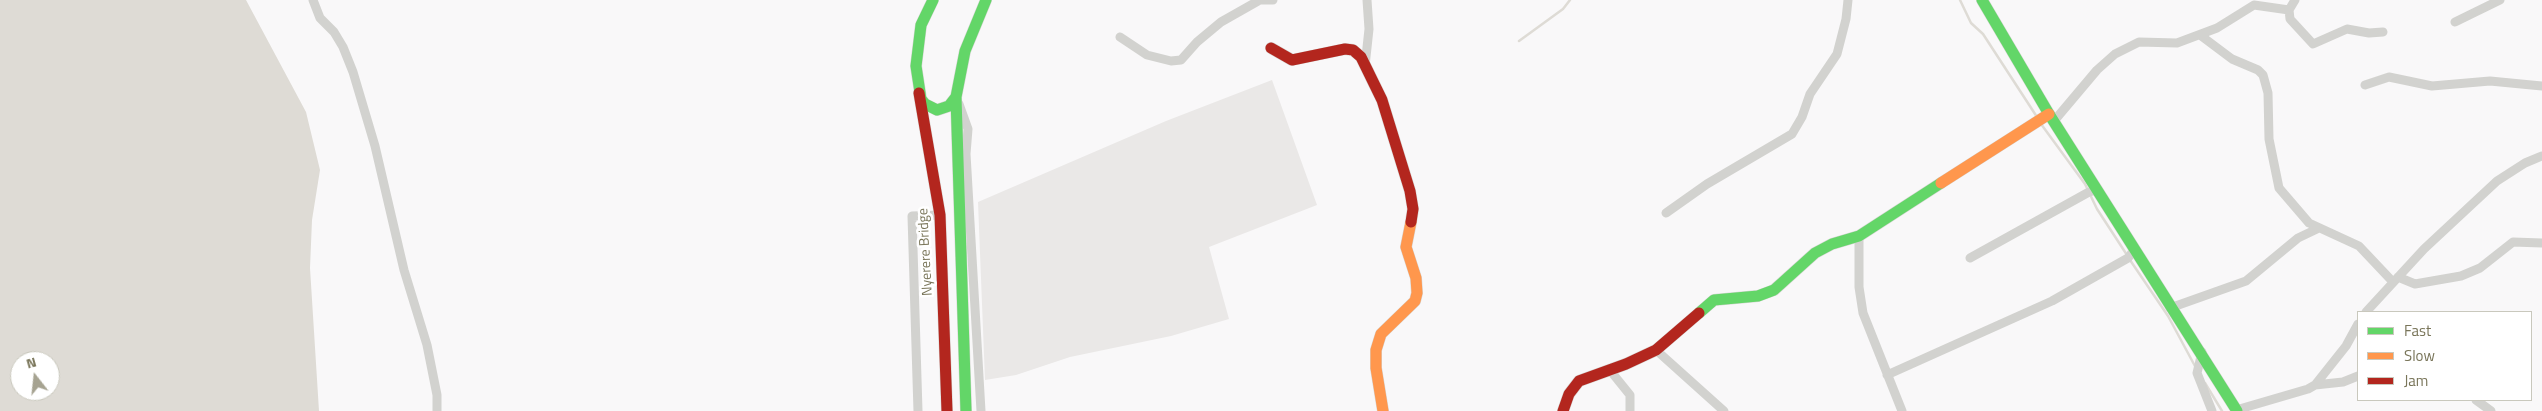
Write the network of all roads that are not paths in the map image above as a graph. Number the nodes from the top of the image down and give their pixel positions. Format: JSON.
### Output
{"nodes":[{"id":1,"x":313,"y":0,"type":"edge"},
{"id":2,"x":933,"y":0,"type":"edge"},
{"id":3,"x":986,"y":0,"type":"edge"},
{"id":4,"x":1258,"y":0,"type":"edge"},
{"id":5,"x":1273,"y":0,"type":"edge"},
{"id":6,"x":1367,"y":0,"type":"edge"},
{"id":7,"x":1848,"y":0,"type":"edge"},
{"id":8,"x":1982,"y":0,"type":"edge"},
{"id":9,"x":2296,"y":0,"type":"edge"},
{"id":10,"x":2500,"y":0,"type":"edge"},
{"id":11,"x":2289,"y":10,"type":"junction"},
{"id":12,"x":2455,"y":22,"type":"dead end"},
{"id":13,"x":2383,"y":32,"type":"dead end"},
{"id":14,"x":2200,"y":35,"type":"junction"},
{"id":15,"x":1120,"y":37,"type":"dead end"},
{"id":16,"x":1271,"y":48,"type":"dead end"},
{"id":17,"x":1365,"y":66,"type":"junction"},
{"id":18,"x":2365,"y":85,"type":"dead end"},
{"id":19,"x":2542,"y":86,"type":"edge"},
{"id":20,"x":919,"y":92,"type":"junction"},
{"id":21,"x":956,"y":97,"type":"junction"},
{"id":22,"x":2051,"y":118,"type":"junction"},
{"id":23,"x":2542,"y":156,"type":"edge"},
{"id":24,"x":2097,"y":190,"type":"junction"},
{"id":25,"x":1666,"y":213,"type":"dead end"},
{"id":26,"x":940,"y":215,"type":"junction"},
{"id":27,"x":2318,"y":228,"type":"junction"},
{"id":28,"x":1859,"y":236,"type":"junction"},
{"id":29,"x":2542,"y":243,"type":"edge"},
{"id":30,"x":2134,"y":250,"type":"junction"},
{"id":31,"x":1970,"y":258,"type":"dead end"},
{"id":32,"x":2396,"y":279,"type":"junction"},
{"id":33,"x":2170,"y":308,"type":"junction"},
{"id":34,"x":2367,"y":311,"type":"edge"},
{"id":35,"x":2357,"y":326,"type":"edge"},
{"id":36,"x":1656,"y":350,"type":"junction"},
{"id":37,"x":2202,"y":352,"type":"junction"},
{"id":38,"x":1609,"y":369,"type":"junction"},
{"id":39,"x":1887,"y":375,"type":"junction"},
{"id":40,"x":2357,"y":376,"type":"edge"},
{"id":41,"x":2316,"y":385,"type":"junction"},
{"id":42,"x":2477,"y":401,"type":"edge"},
{"id":43,"x":2237,"y":410,"type":"edge"},
{"id":44,"x":437,"y":411,"type":"edge"},
{"id":45,"x":918,"y":411,"type":"edge"},
{"id":46,"x":947,"y":411,"type":"edge"},
{"id":47,"x":966,"y":411,"type":"edge"},
{"id":48,"x":981,"y":411,"type":"edge"},
{"id":49,"x":1383,"y":411,"type":"edge"},
{"id":50,"x":1563,"y":411,"type":"edge"},
{"id":51,"x":1630,"y":411,"type":"edge"},
{"id":52,"x":1724,"y":411,"type":"edge"},
{"id":53,"x":1902,"y":411,"type":"edge"},
{"id":54,"x":2212,"y":411,"type":"edge"},
{"id":55,"x":2491,"y":411,"type":"edge"}],
"edges":[{"from":1,"to":44,"type":"street"},
{"from":2,"to":20,"type":"street","name":"Nyerere Bridge"},
{"from":3,"to":21,"type":"street"},
{"from":4,"to":5,"type":"street"},
{"from":4,"to":15,"type":"street"},
{"from":6,"to":17,"type":"street"},
{"from":7,"to":25,"type":"street"},
{"from":8,"to":22,"type":"street"},
{"from":9,"to":11,"type":"street"},
{"from":10,"to":12,"type":"street"},
{"from":11,"to":13,"type":"street"},
{"from":11,"to":14,"type":"street"},
{"from":14,"to":22,"type":"street"},
{"from":14,"to":27,"type":"street"},
{"from":16,"to":17,"type":"street"},
{"from":17,"to":49,"type":"street"},
{"from":18,"to":19,"type":"street"},
{"from":20,"to":21,"type":"street"},
{"from":20,"to":26,"type":"street","name":"Nyerere Bridge"},
{"from":21,"to":47,"type":"street"},
{"from":21,"to":48,"type":"street"},
{"from":22,"to":24,"type":"street"},
{"from":22,"to":28,"type":"street"},
{"from":23,"to":32,"type":"street"},
{"from":24,"to":30,"type":"street"},
{"from":24,"to":31,"type":"street"},
{"from":26,"to":45,"type":"street"},
{"from":26,"to":46,"type":"street","name":"Nyerere Bridge"},
{"from":27,"to":32,"type":"street"},
{"from":27,"to":33,"type":"street"},
{"from":28,"to":36,"type":"street"},
{"from":28,"to":39,"type":"street"},
{"from":29,"to":32,"type":"street"},
{"from":30,"to":33,"type":"street"},
{"from":30,"to":39,"type":"street"},
{"from":32,"to":34,"type":"street"},
{"from":33,"to":37,"type":"street"},
{"from":35,"to":41,"type":"street"},
{"from":36,"to":38,"type":"street"},
{"from":36,"to":52,"type":"street"},
{"from":37,"to":43,"type":"street"},
{"from":37,"to":54,"type":"street"},
{"from":38,"to":50,"type":"street"},
{"from":38,"to":51,"type":"street"},
{"from":39,"to":53,"type":"street"},
{"from":40,"to":41,"type":"street"},
{"from":41,"to":43,"type":"street"},
{"from":42,"to":55,"type":"street"}]}
